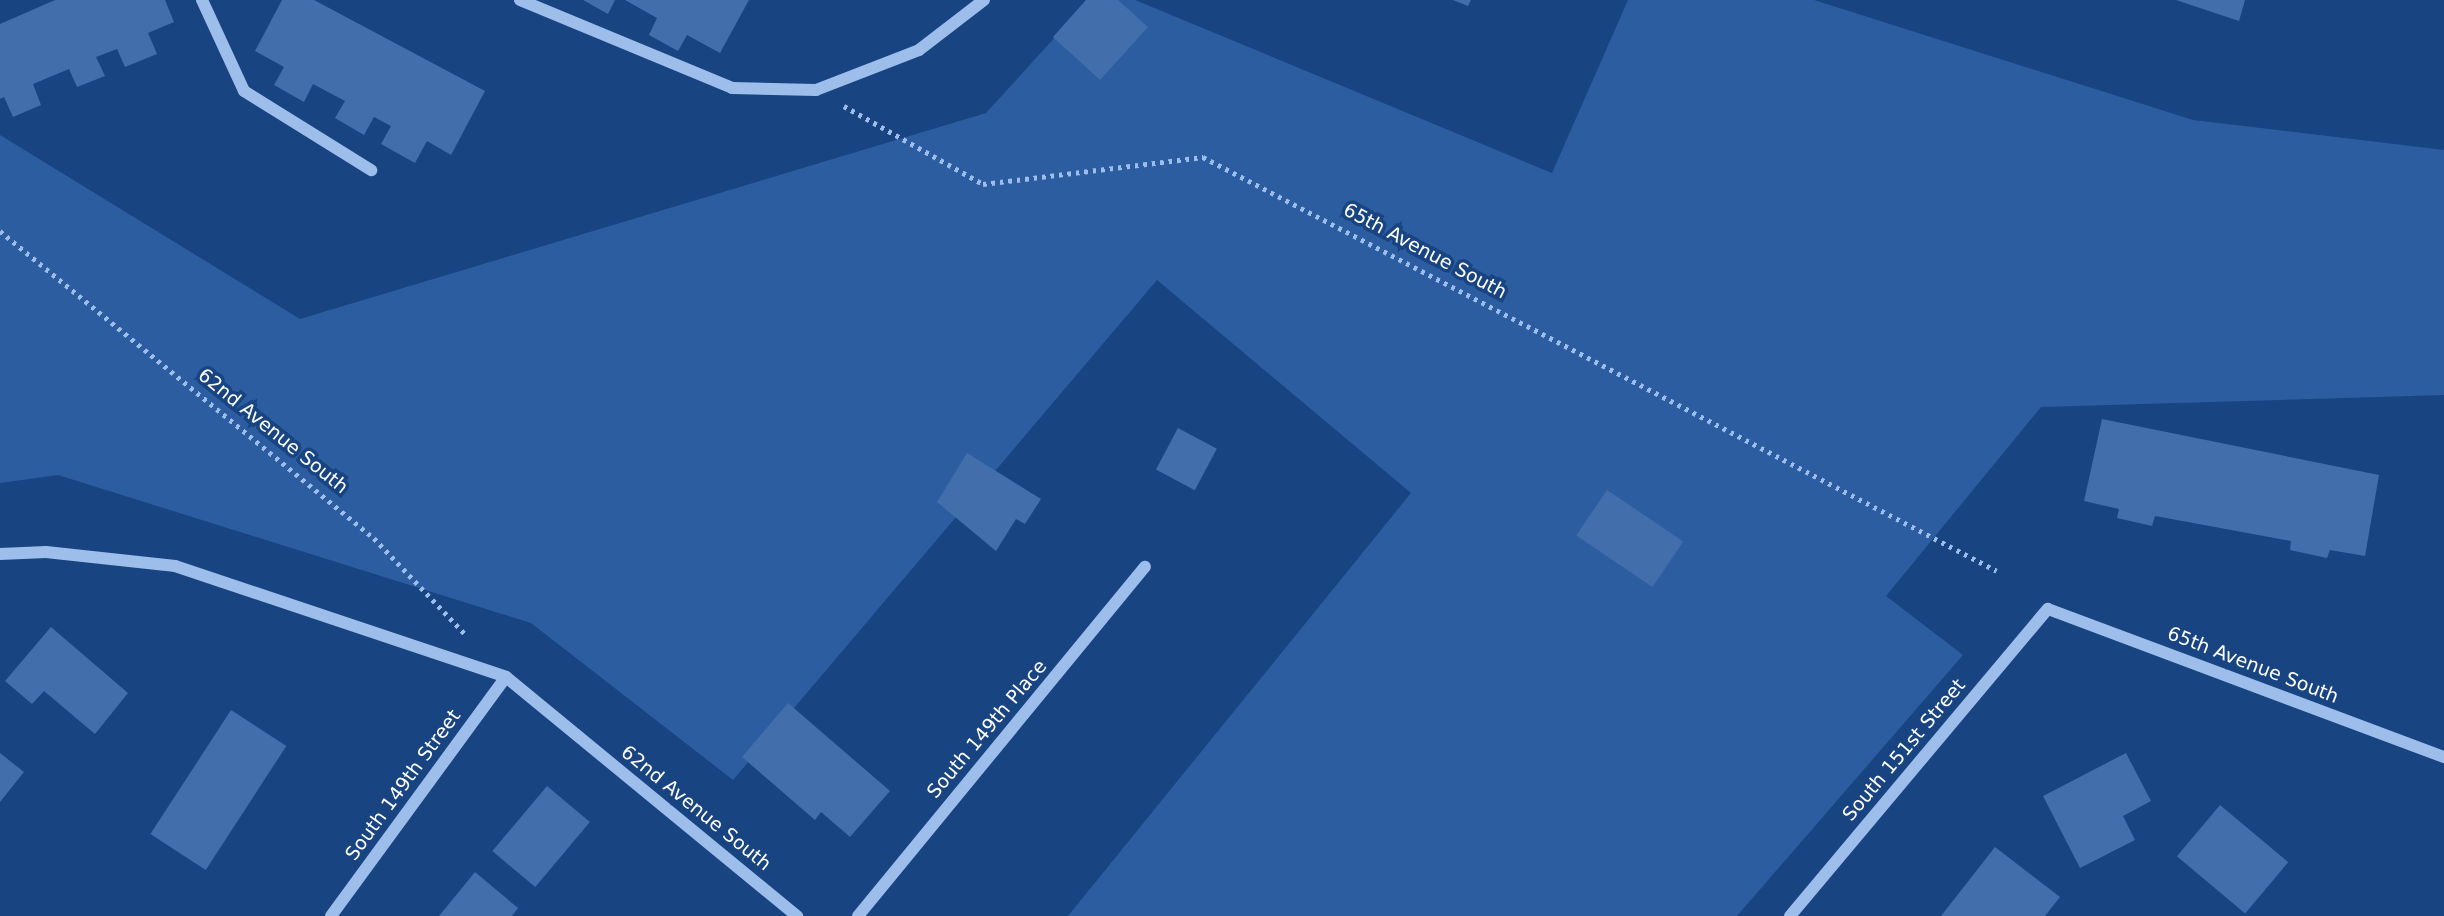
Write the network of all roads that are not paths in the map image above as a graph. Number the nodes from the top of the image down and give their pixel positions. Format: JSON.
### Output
{"nodes":[{"id":1,"x":202,"y":0,"type":"edge"},
{"id":2,"x":520,"y":0,"type":"edge"},
{"id":3,"x":984,"y":0,"type":"edge"},
{"id":4,"x":371,"y":170,"type":"dead end"},
{"id":5,"x":0,"y":554,"type":"edge"},
{"id":6,"x":1145,"y":568,"type":"dead end"},
{"id":7,"x":2048,"y":609,"type":"joint"},
{"id":8,"x":506,"y":677,"type":"junction"},
{"id":9,"x":2444,"y":757,"type":"edge"},
{"id":10,"x":331,"y":916,"type":"edge"},
{"id":11,"x":797,"y":916,"type":"edge"},
{"id":12,"x":858,"y":916,"type":"edge"},
{"id":13,"x":1790,"y":916,"type":"edge"}],
"edges":[{"from":1,"to":4,"type":"street"},
{"from":2,"to":3,"type":"street"},
{"from":5,"to":8,"type":"street","name":"62nd Avenue South"},
{"from":6,"to":12,"type":"street","name":"South 149th Place"},
{"from":7,"to":9,"type":"street","name":"65th Avenue South"},
{"from":7,"to":13,"type":"street","name":"South 151st Street"},
{"from":8,"to":10,"type":"street","name":"South 149th Street"},
{"from":8,"to":11,"type":"street","name":"62nd Avenue South"}]}
